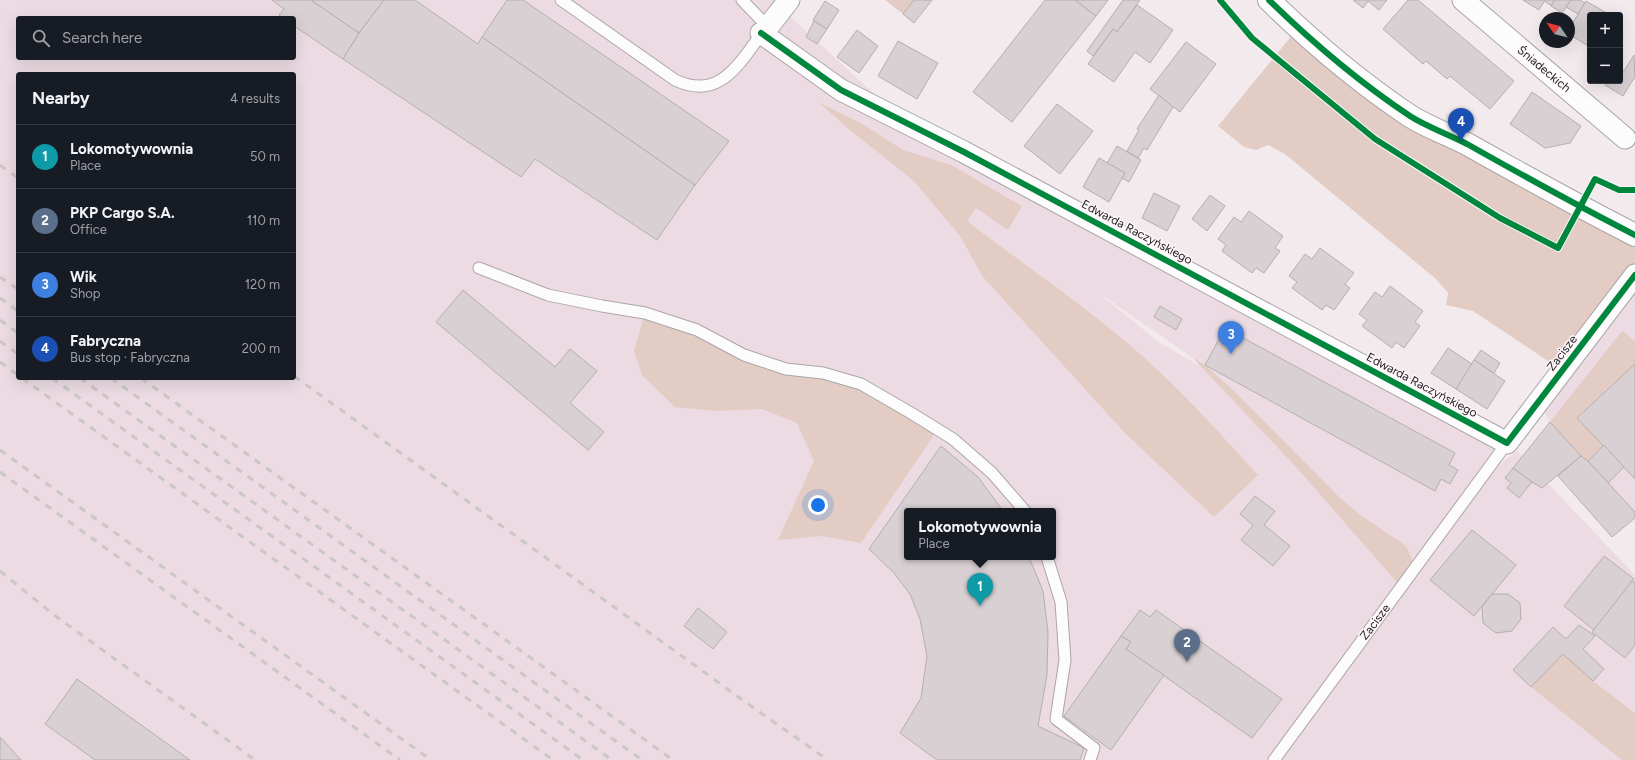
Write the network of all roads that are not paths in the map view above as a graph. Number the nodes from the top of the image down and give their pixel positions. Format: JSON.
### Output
{"nodes":[{"id":1,"x":561,"y":0,"type":"edge"},
{"id":2,"x":742,"y":0,"type":"edge"},
{"id":3,"x":790,"y":0,"type":"edge"},
{"id":4,"x":1269,"y":0,"type":"edge"},
{"id":5,"x":1463,"y":0,"type":"edge"},
{"id":6,"x":765,"y":30,"type":"junction"},
{"id":7,"x":1625,"y":138,"type":"dead end"},
{"id":8,"x":1635,"y":235,"type":"edge"},
{"id":9,"x":480,"y":268,"type":"dead end"},
{"id":10,"x":1635,"y":275,"type":"edge"},
{"id":11,"x":1507,"y":443,"type":"junction"},
{"id":12,"x":1022,"y":508,"type":"edge"},
{"id":13,"x":1048,"y":560,"type":"edge"},
{"id":14,"x":1090,"y":760,"type":"edge"},
{"id":15,"x":1274,"y":760,"type":"edge"}],
"edges":[{"from":1,"to":6,"type":"lane"},
{"from":2,"to":6,"type":"lane"},
{"from":3,"to":6,"type":"street"},
{"from":4,"to":8,"type":"street"},
{"from":5,"to":7,"type":"street","name":"Śniadeckich"},
{"from":6,"to":11,"type":"street","name":"Edwarda Raczyńskiego"},
{"from":9,"to":12,"type":"lane"},
{"from":10,"to":11,"type":"street","name":"Zacisze"},
{"from":11,"to":15,"type":"lane","name":"Zacisze"},
{"from":13,"to":14,"type":"lane"}]}
